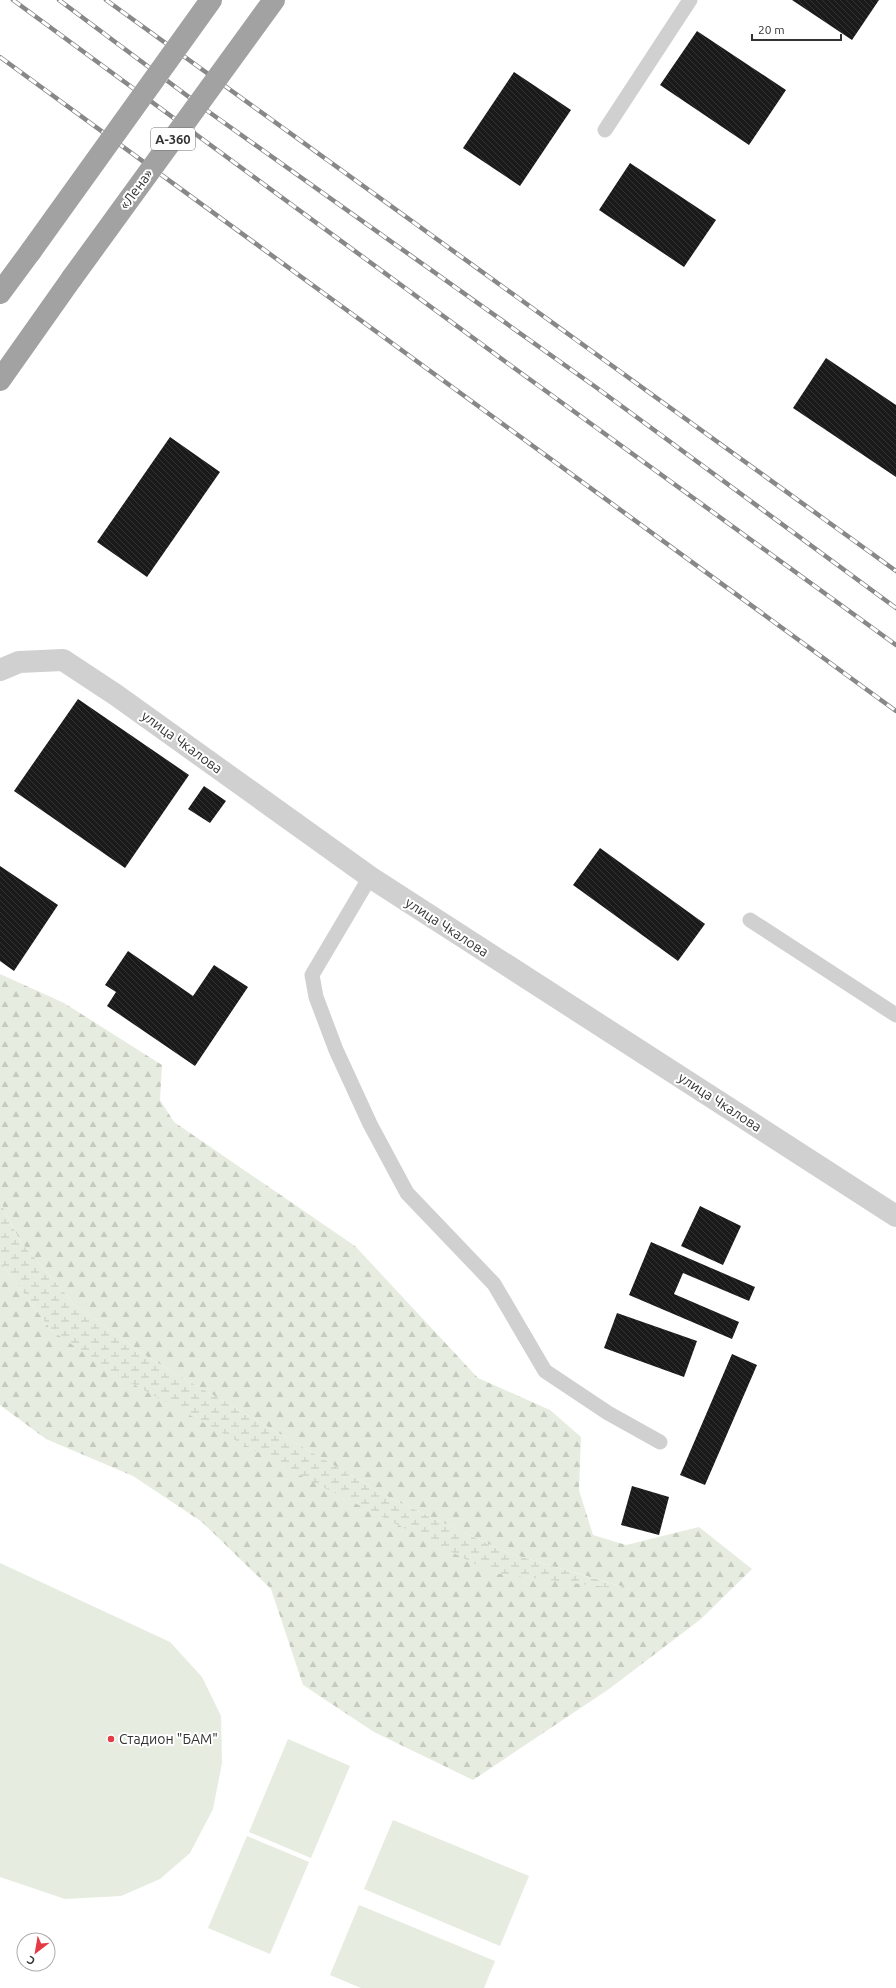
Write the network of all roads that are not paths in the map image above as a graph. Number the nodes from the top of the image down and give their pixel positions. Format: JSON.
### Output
{"nodes":[{"id":1,"x":211,"y":0,"type":"edge"},
{"id":2,"x":274,"y":0,"type":"edge"},
{"id":3,"x":690,"y":0,"type":"edge"},
{"id":4,"x":605,"y":130,"type":"dead end"},
{"id":5,"x":0,"y":293,"type":"edge"},
{"id":6,"x":0,"y":380,"type":"edge"},
{"id":7,"x":0,"y":670,"type":"edge"},
{"id":8,"x":370,"y":877,"type":"junction"},
{"id":9,"x":750,"y":920,"type":"dead end"},
{"id":10,"x":896,"y":1015,"type":"edge"},
{"id":11,"x":896,"y":1216,"type":"edge"},
{"id":12,"x":660,"y":1442,"type":"dead end"}],
"edges":[{"from":1,"to":5,"type":"highway","bridge":true},
{"from":2,"to":6,"type":"highway","name":"«Лена»","number":"А-360","bridge":true},
{"from":3,"to":4,"type":"lane"},
{"from":7,"to":8,"type":"street","name":"улица Чкалова"},
{"from":8,"to":11,"type":"street","name":"улица Чкалова"},
{"from":8,"to":12,"type":"lane"},
{"from":9,"to":10,"type":"lane"}]}
